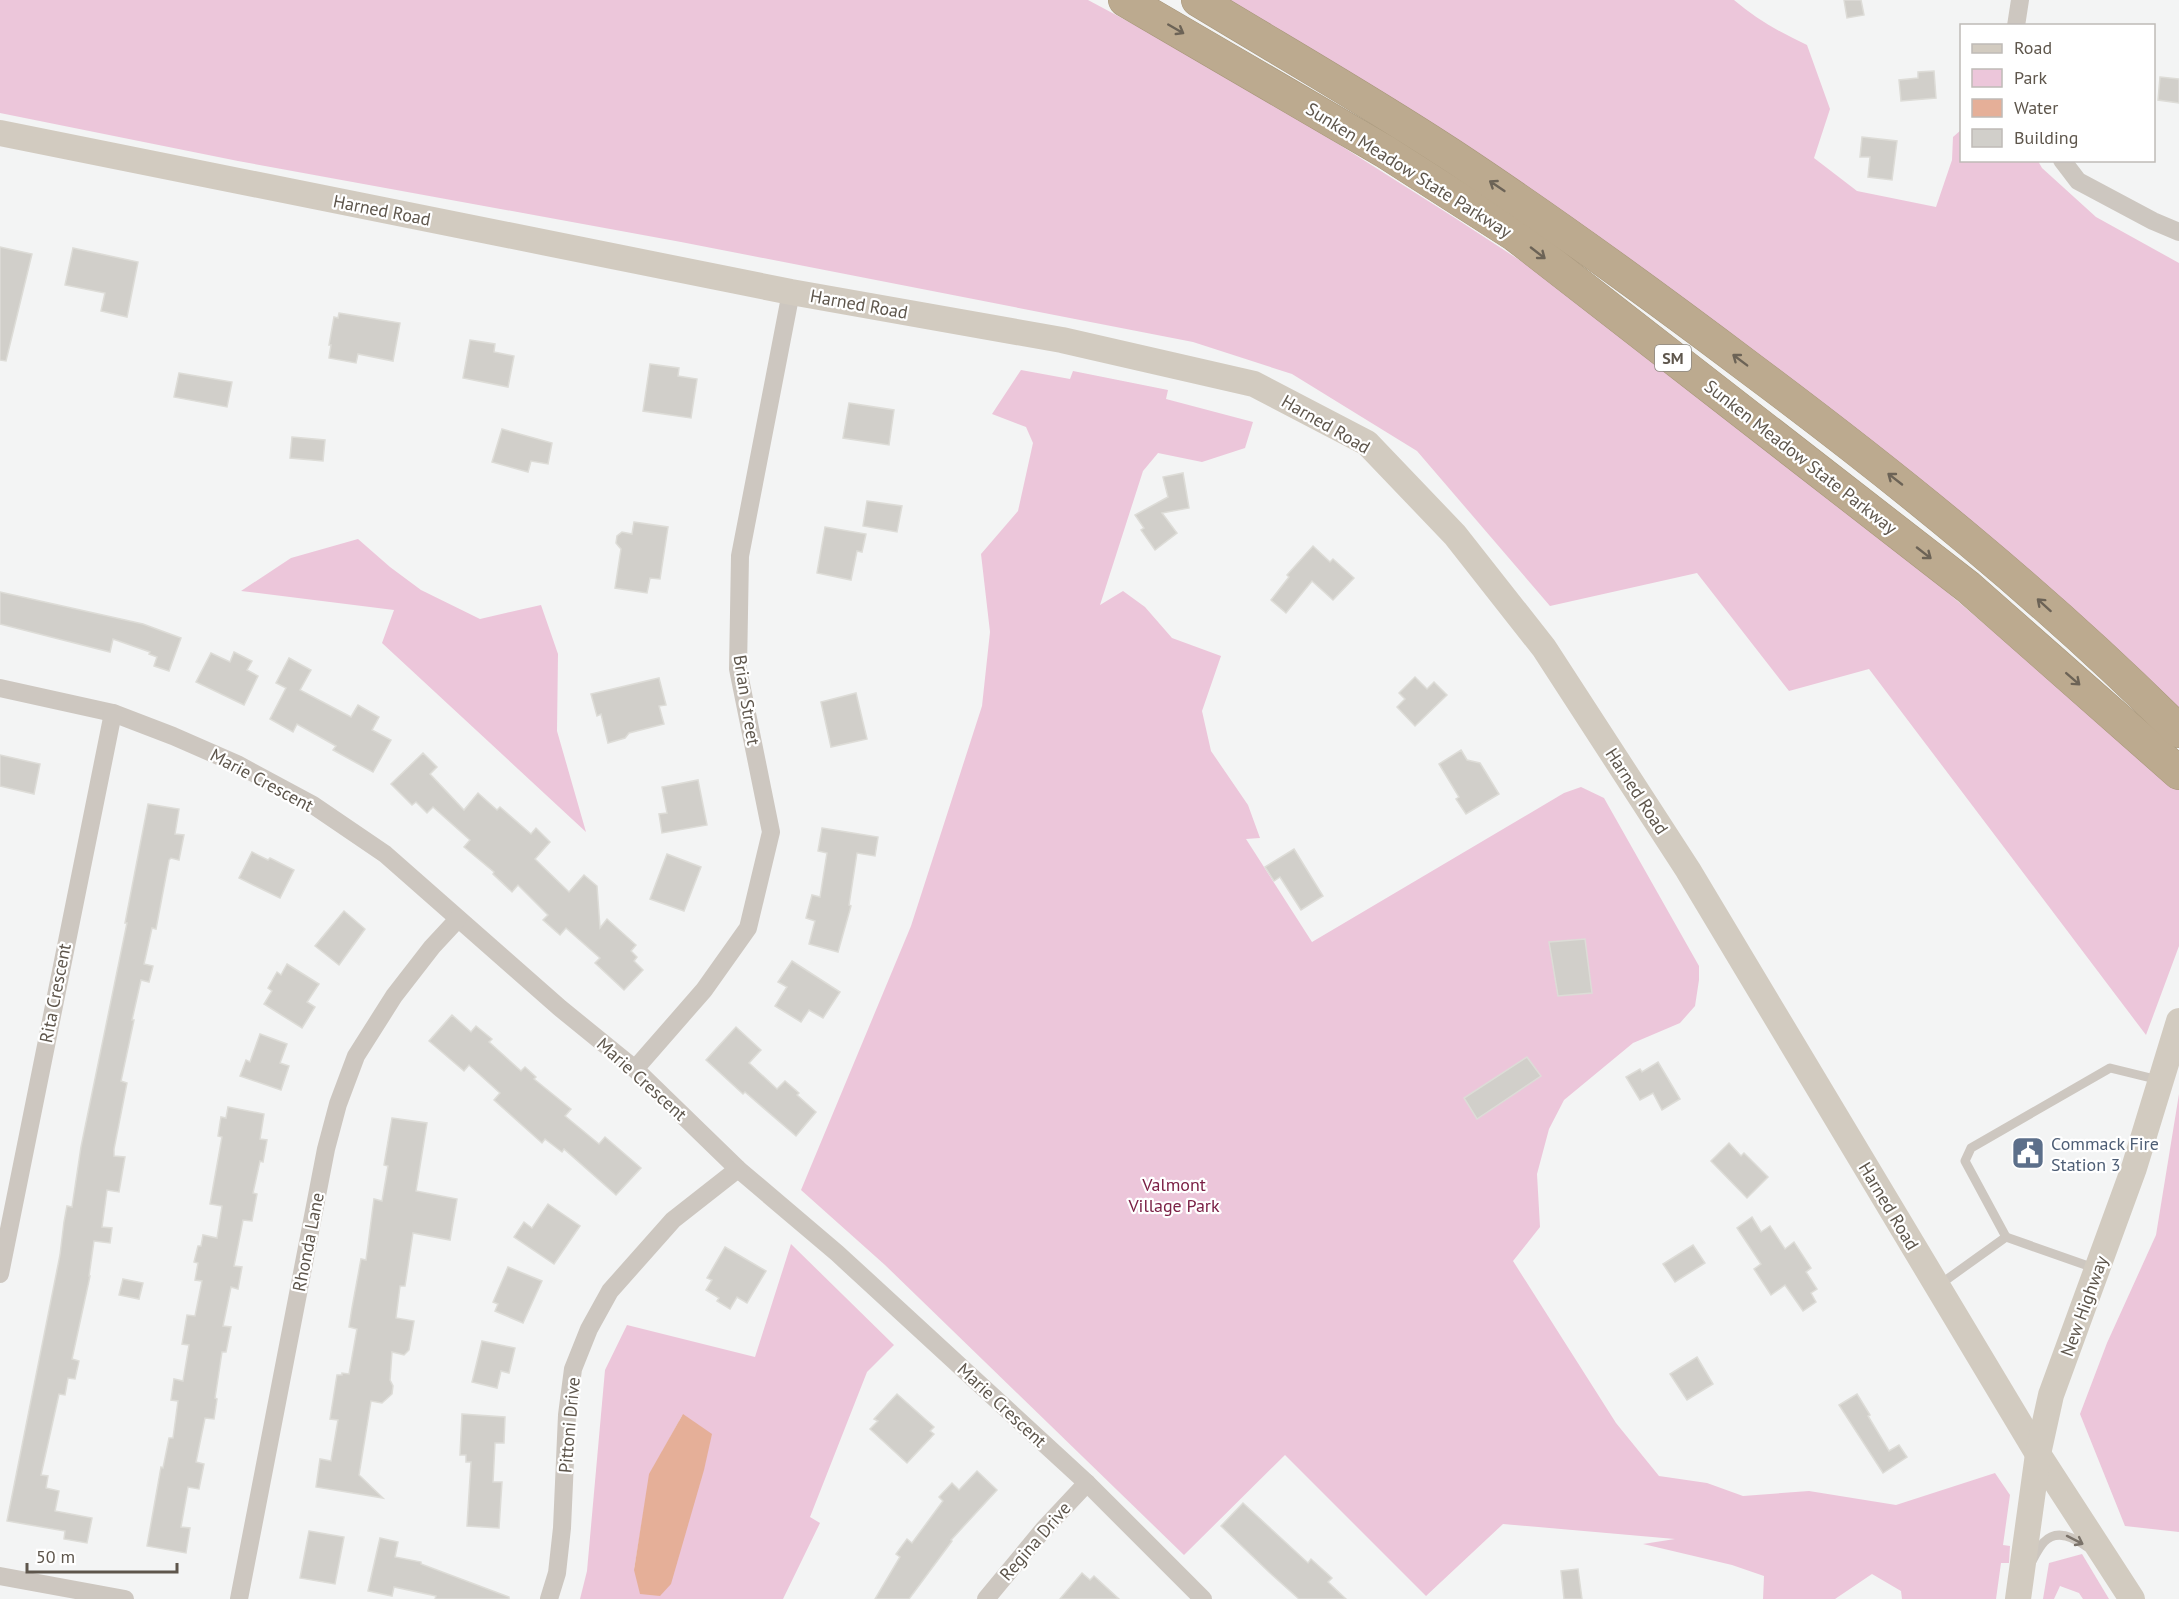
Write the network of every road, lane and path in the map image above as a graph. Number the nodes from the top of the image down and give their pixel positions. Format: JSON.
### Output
{"nodes":[{"id":1,"x":1125,"y":0,"type":"edge"},
{"id":2,"x":1198,"y":0,"type":"edge"},
{"id":3,"x":2020,"y":0,"type":"edge"},
{"id":4,"x":2016,"y":24,"type":"edge"},
{"id":5,"x":0,"y":133,"type":"edge"},
{"id":6,"x":2063,"y":162,"type":"edge"},
{"id":7,"x":2179,"y":231,"type":"edge"},
{"id":8,"x":791,"y":292,"type":"junction"},
{"id":9,"x":0,"y":688,"type":"edge"},
{"id":10,"x":113,"y":713,"type":"junction"},
{"id":11,"x":2179,"y":731,"type":"edge"},
{"id":12,"x":2179,"y":772,"type":"edge"},
{"id":13,"x":458,"y":919,"type":"junction"},
{"id":14,"x":2179,"y":1021,"type":"edge"},
{"id":15,"x":635,"y":1069,"type":"junction"},
{"id":16,"x":2161,"y":1081,"type":"junction"},
{"id":17,"x":738,"y":1169,"type":"junction"},
{"id":18,"x":7,"y":1205,"type":"edge"},
{"id":19,"x":2006,"y":1237,"type":"junction"},
{"id":20,"x":2097,"y":1269,"type":"junction"},
{"id":21,"x":0,"y":1274,"type":"edge"},
{"id":22,"x":1937,"y":1286,"type":"junction"},
{"id":23,"x":2038,"y":1454,"type":"junction"},
{"id":24,"x":1087,"y":1484,"type":"junction"},
{"id":25,"x":2109,"y":1564,"type":"junction"},
{"id":26,"x":0,"y":1576,"type":"edge"},
{"id":27,"x":2019,"y":1590,"type":"edge"},
{"id":28,"x":125,"y":1599,"type":"edge"},
{"id":29,"x":239,"y":1599,"type":"edge"},
{"id":30,"x":549,"y":1599,"type":"edge"},
{"id":31,"x":986,"y":1599,"type":"edge"},
{"id":32,"x":1203,"y":1599,"type":"edge"},
{"id":33,"x":2132,"y":1599,"type":"edge"}],
"edges":[{"from":1,"to":12,"type":"highway","name":"Sunken Meadow State Parkway","number":"SM","one_way":true},
{"from":11,"to":2,"type":"highway","name":"Sunken Meadow State Parkway","number":"SM","one_way":true},
{"from":3,"to":4,"type":"street"},
{"from":5,"to":8,"type":"main road","name":"Harned Road"},
{"from":6,"to":7,"type":"street"},
{"from":8,"to":15,"type":"street","name":"Brian Street"},
{"from":8,"to":22,"type":"main road","name":"Harned Road"},
{"from":9,"to":10,"type":"street","name":"Marie Crescent"},
{"from":10,"to":13,"type":"street","name":"Marie Crescent"},
{"from":10,"to":18,"type":"street","name":"Rita Crescent"},
{"from":13,"to":15,"type":"street","name":"Marie Crescent"},
{"from":13,"to":29,"type":"street","name":"Rhonda Lane"},
{"from":14,"to":16,"type":"main road","name":"New Highway"},
{"from":15,"to":17,"type":"street","name":"Marie Crescent"},
{"from":16,"to":19,"type":"lane"},
{"from":16,"to":20,"type":"main road","name":"New Highway"},
{"from":17,"to":24,"type":"street","name":"Marie Crescent"},
{"from":17,"to":30,"type":"street","name":"Pittoni Drive"},
{"from":18,"to":21,"type":"street","name":"Rita Crescent"},
{"from":19,"to":20,"type":"lane"},
{"from":19,"to":22,"type":"lane"},
{"from":20,"to":23,"type":"main road","name":"New Highway"},
{"from":22,"to":23,"type":"main road","name":"Harned Road"},
{"from":23,"to":25,"type":"main road","name":"Harned Road"},
{"from":23,"to":27,"type":"main road","name":"New Highway"},
{"from":24,"to":31,"type":"street","name":"Regina Drive"},
{"from":24,"to":32,"type":"street","name":"Marie Crescent"},
{"from":27,"to":25,"type":"lane","one_way":true},
{"from":25,"to":33,"type":"main road","name":"Harned Road"},
{"from":26,"to":28,"type":"street"}]}
